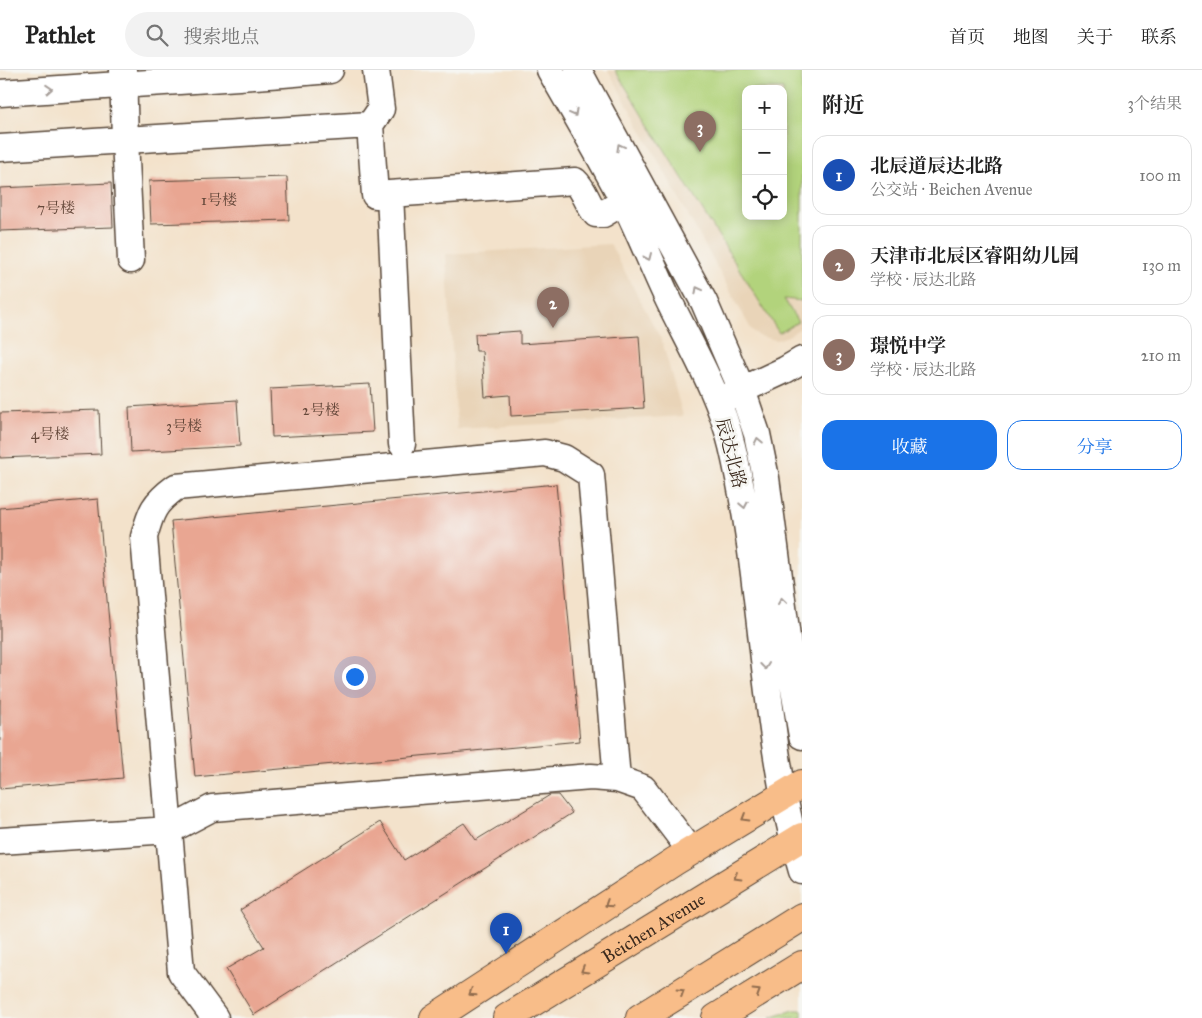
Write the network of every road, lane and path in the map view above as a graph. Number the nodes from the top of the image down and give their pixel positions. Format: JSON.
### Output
{"nodes":[{"id":1,"x":330,"y":70,"type":"edge"},
{"id":2,"x":376,"y":70,"type":"edge"},
{"id":3,"x":550,"y":70,"type":"edge"},
{"id":4,"x":578,"y":70,"type":"edge"},
{"id":5,"x":123,"y":77,"type":"edge"},
{"id":6,"x":0,"y":92,"type":"edge"},
{"id":7,"x":370,"y":125,"type":"junction"},
{"id":8,"x":125,"y":140,"type":"junction"},
{"id":9,"x":0,"y":148,"type":"edge"},
{"id":10,"x":390,"y":194,"type":"junction"},
{"id":11,"x":634,"y":196,"type":"junction"},
{"id":12,"x":131,"y":260,"type":"dead end"},
{"id":13,"x":802,"y":360,"type":"edge"},
{"id":14,"x":742,"y":390,"type":"junction"},
{"id":15,"x":717,"y":401,"type":"junction"},
{"id":16,"x":402,"y":444,"type":"dead end"},
{"id":17,"x":802,"y":736,"type":"edge"},
{"id":18,"x":617,"y":779,"type":"junction"},
{"id":19,"x":792,"y":790,"type":"edge"},
{"id":20,"x":170,"y":830,"type":"junction"},
{"id":21,"x":798,"y":840,"type":"edge"},
{"id":22,"x":0,"y":841,"type":"edge"},
{"id":23,"x":691,"y":851,"type":"junction"},
{"id":24,"x":802,"y":871,"type":"edge"},
{"id":25,"x":802,"y":917,"type":"edge"},
{"id":26,"x":802,"y":965,"type":"edge"},
{"id":27,"x":215,"y":1018,"type":"edge"},
{"id":28,"x":434,"y":1018,"type":"edge"},
{"id":29,"x":507,"y":1018,"type":"edge"},
{"id":30,"x":640,"y":1018,"type":"edge"},
{"id":31,"x":716,"y":1018,"type":"edge"}],
"edges":[{"from":1,"to":5,"type":"street"},
{"from":2,"to":7,"type":"street"},
{"from":3,"to":11,"type":"street","name":"辰达北路","one_way":true},
{"from":11,"to":4,"type":"street","name":"辰达北路","one_way":true},
{"from":6,"to":5,"type":"street","one_way":true},
{"from":5,"to":8,"type":"street"},
{"from":7,"to":8,"type":"street"},
{"from":7,"to":10,"type":"street"},
{"from":8,"to":9,"type":"street"},
{"from":8,"to":12,"type":"street"},
{"from":10,"to":11,"type":"street"},
{"from":10,"to":16,"type":"street"},
{"from":14,"to":11,"type":"street","name":"辰达北路","one_way":true},
{"from":11,"to":15,"type":"street","name":"辰达北路","one_way":true},
{"from":13,"to":14,"type":"street"},
{"from":14,"to":15,"type":"street"},
{"from":17,"to":14,"type":"street","name":"辰达北路","one_way":true},
{"from":15,"to":19,"type":"street","name":"辰达北路","one_way":true},
{"from":18,"to":20,"type":"street"},
{"from":18,"to":20,"type":"street"},
{"from":18,"to":23,"type":"street"},
{"from":19,"to":21,"type":"street","name":"辰达北路"},
{"from":19,"to":23,"type":"main road","one_way":true},
{"from":20,"to":22,"type":"street"},
{"from":20,"to":27,"type":"street"},
{"from":21,"to":24,"type":"street","name":"辰达北路"},
{"from":21,"to":29,"type":"main road","name":"Beichen Avenue","one_way":true},
{"from":23,"to":28,"type":"main road","one_way":true},
{"from":30,"to":25,"type":"main road","one_way":true},
{"from":31,"to":26,"type":"main road","one_way":true}]}
